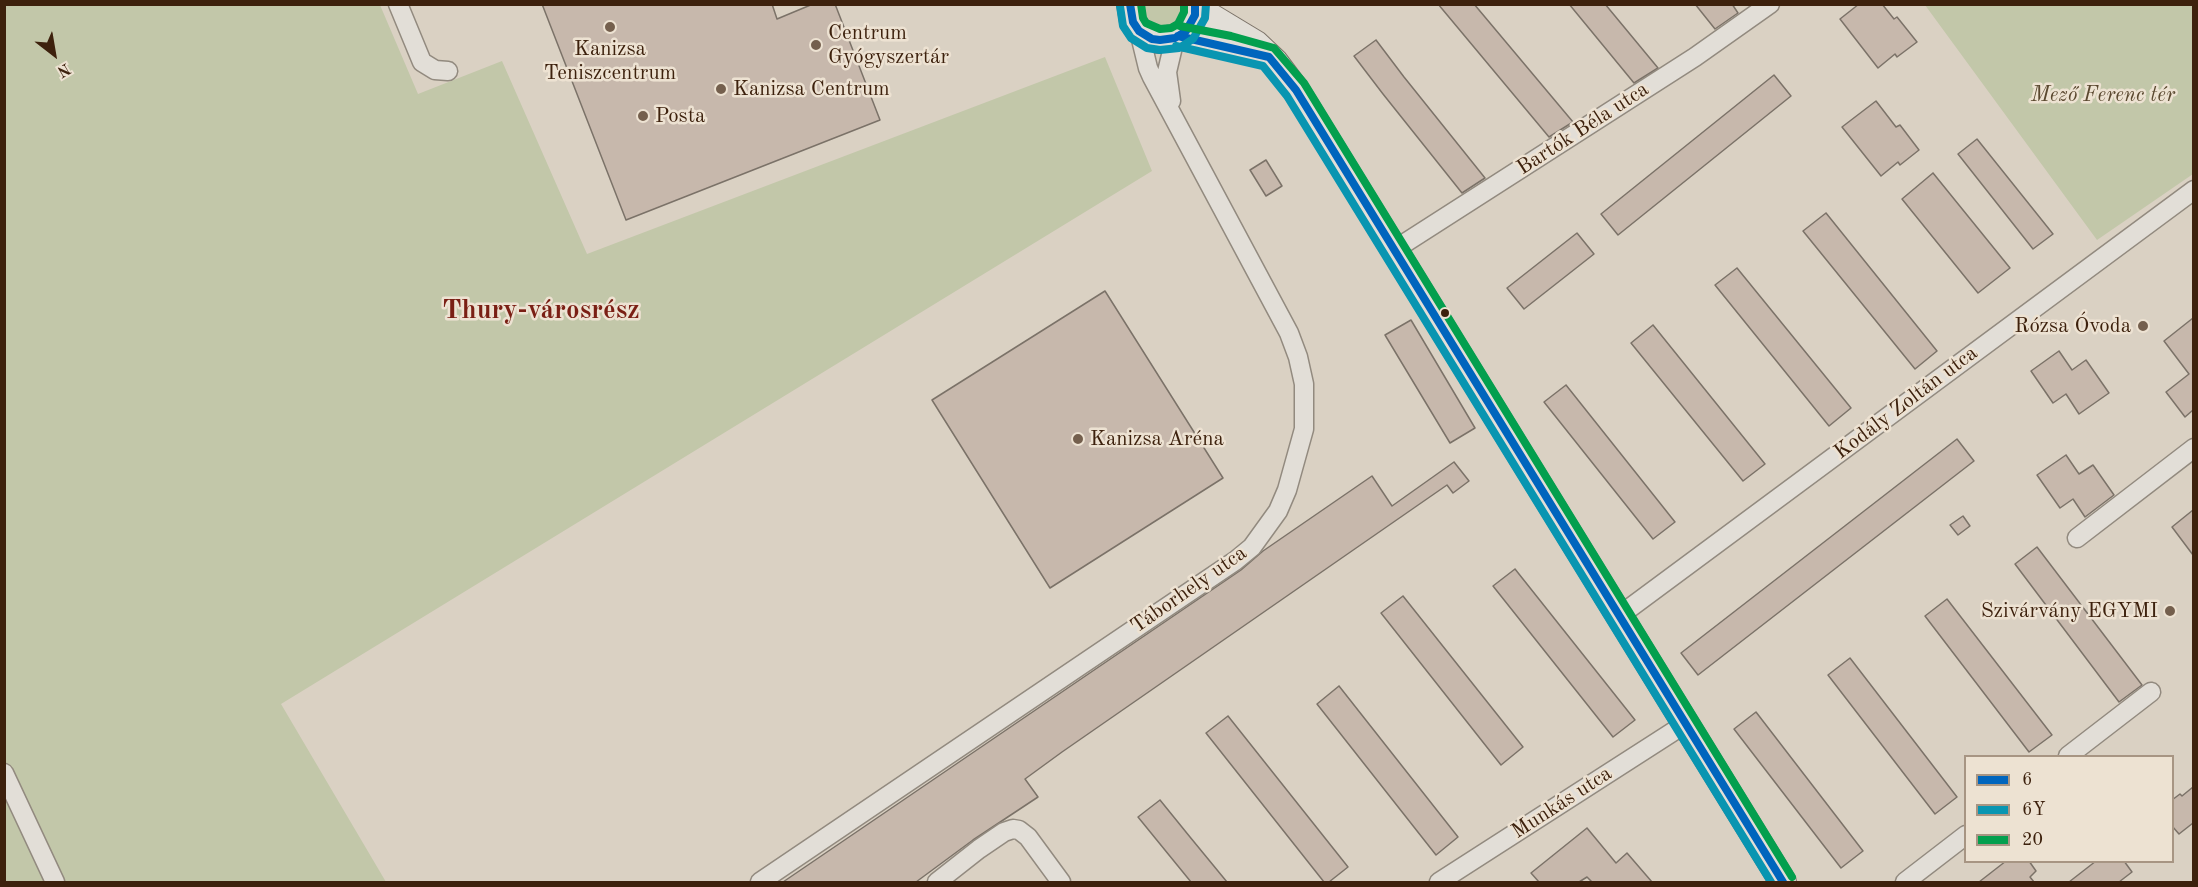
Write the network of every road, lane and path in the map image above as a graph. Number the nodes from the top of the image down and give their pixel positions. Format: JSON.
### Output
{"nodes":[{"id":1,"x":398,"y":4,"type":"edge"},
{"id":2,"x":1130,"y":4,"type":"edge"},
{"id":3,"x":1197,"y":4,"type":"edge"},
{"id":4,"x":1770,"y":4,"type":"edge"},
{"id":5,"x":1139,"y":30,"type":"junction"},
{"id":6,"x":1177,"y":37,"type":"junction"},
{"id":7,"x":1269,"y":57,"type":"junction"},
{"id":8,"x":448,"y":71,"type":"dead end"},
{"id":9,"x":1172,"y":112,"type":"junction"},
{"id":10,"x":2193,"y":190,"type":"edge"},
{"id":11,"x":1394,"y":250,"type":"junction"},
{"id":12,"x":2193,"y":448,"type":"edge"},
{"id":13,"x":2077,"y":538,"type":"dead end"},
{"id":14,"x":1619,"y":616,"type":"junction"},
{"id":15,"x":2151,"y":692,"type":"dead end"},
{"id":16,"x":1685,"y":724,"type":"junction"},
{"id":17,"x":2069,"y":755,"type":"edge"},
{"id":18,"x":4,"y":773,"type":"edge"},
{"id":19,"x":1964,"y":837,"type":"edge"},
{"id":20,"x":55,"y":882,"type":"edge"},
{"id":21,"x":760,"y":882,"type":"edge"},
{"id":22,"x":937,"y":882,"type":"edge"},
{"id":23,"x":1060,"y":882,"type":"edge"},
{"id":24,"x":1439,"y":882,"type":"edge"},
{"id":25,"x":1783,"y":882,"type":"edge"},
{"id":26,"x":1905,"y":882,"type":"edge"}],
"edges":[{"from":1,"to":8,"type":"street"},
{"from":2,"to":5,"type":"main road"},
{"from":3,"to":6,"type":"main road"},
{"from":3,"to":7,"type":"main road"},
{"from":4,"to":11,"type":"street","name":"Bartók Béla utca"},
{"from":5,"to":6,"type":"main road"},
{"from":5,"to":9,"type":"street","name":"Táborhely utca"},
{"from":6,"to":7,"type":"main road"},
{"from":6,"to":9,"type":"street","name":"Táborhely utca"},
{"from":7,"to":11,"type":"main road"},
{"from":9,"to":21,"type":"street","name":"Táborhely utca"},
{"from":10,"to":14,"type":"street","name":"Kodály Zoltán utca"},
{"from":11,"to":14,"type":"main road"},
{"from":12,"to":13,"type":"street"},
{"from":14,"to":16,"type":"main road"},
{"from":15,"to":17,"type":"street"},
{"from":16,"to":24,"type":"street","name":"Munkás utca"},
{"from":16,"to":25,"type":"main road"},
{"from":18,"to":20,"type":"street"},
{"from":19,"to":26,"type":"street"},
{"from":22,"to":23,"type":"street"}]}
